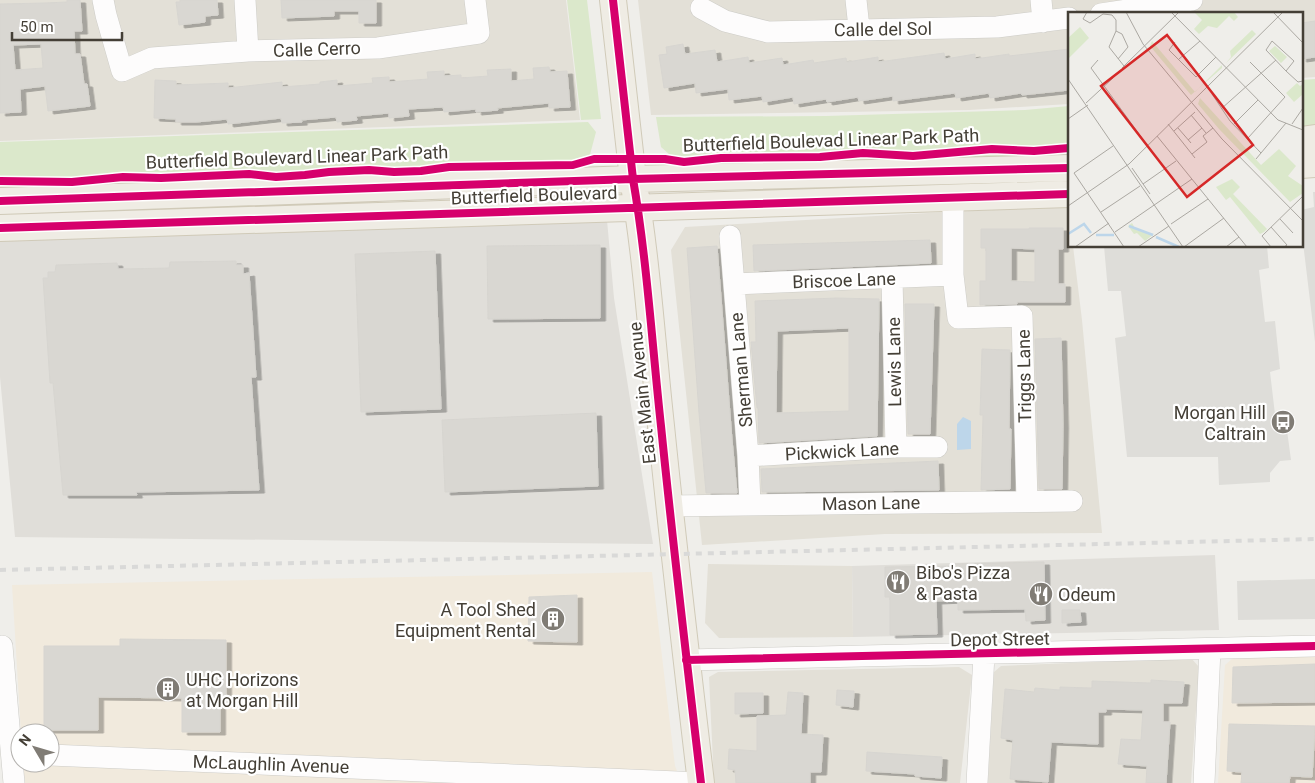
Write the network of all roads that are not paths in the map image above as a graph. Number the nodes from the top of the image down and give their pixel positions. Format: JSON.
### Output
{"nodes":[{"id":1,"x":103,"y":0,"type":"edge"},
{"id":2,"x":245,"y":0,"type":"edge"},
{"id":3,"x":475,"y":0,"type":"edge"},
{"id":4,"x":613,"y":0,"type":"edge"},
{"id":5,"x":856,"y":0,"type":"edge"},
{"id":6,"x":1041,"y":0,"type":"edge"},
{"id":7,"x":1192,"y":0,"type":"edge"},
{"id":8,"x":701,"y":8,"type":"dead end"},
{"id":9,"x":1114,"y":12,"type":"edge"},
{"id":10,"x":1068,"y":18,"type":"edge"},
{"id":11,"x":1043,"y":22,"type":"junction"},
{"id":12,"x":859,"y":28,"type":"junction"},
{"id":13,"x":248,"y":51,"type":"junction"},
{"id":14,"x":1315,"y":138,"type":"edge"},
{"id":15,"x":1302,"y":140,"type":"edge"},
{"id":16,"x":1315,"y":164,"type":"edge"},
{"id":17,"x":1302,"y":165,"type":"edge"},
{"id":18,"x":1068,"y":168,"type":"edge"},
{"id":19,"x":633,"y":179,"type":"junction"},
{"id":20,"x":1068,"y":194,"type":"edge"},
{"id":21,"x":954,"y":198,"type":"junction"},
{"id":22,"x":0,"y":201,"type":"edge"},
{"id":23,"x":638,"y":208,"type":"junction"},
{"id":24,"x":0,"y":228,"type":"edge"},
{"id":25,"x":730,"y":236,"type":"dead end"},
{"id":26,"x":953,"y":276,"type":"junction"},
{"id":27,"x":892,"y":278,"type":"junction"},
{"id":28,"x":734,"y":284,"type":"junction"},
{"id":29,"x":896,"y":447,"type":"junction"},
{"id":30,"x":937,"y":447,"type":"dead end"},
{"id":31,"x":748,"y":456,"type":"junction"},
{"id":32,"x":1027,"y":501,"type":"junction"},
{"id":33,"x":1072,"y":501,"type":"dead end"},
{"id":34,"x":750,"y":504,"type":"junction"},
{"id":35,"x":669,"y":506,"type":"junction"},
{"id":36,"x":2,"y":646,"type":"dead end"},
{"id":37,"x":1315,"y":646,"type":"edge"},
{"id":38,"x":1210,"y":649,"type":"junction"},
{"id":39,"x":984,"y":654,"type":"junction"},
{"id":40,"x":686,"y":660,"type":"junction"},
{"id":41,"x":60,"y":755,"type":"edge"},
{"id":42,"x":10,"y":759,"type":"edge"},
{"id":43,"x":701,"y":783,"type":"edge"},
{"id":44,"x":977,"y":783,"type":"edge"},
{"id":45,"x":1204,"y":783,"type":"edge"}],
"edges":[{"from":1,"to":13,"type":"street","name":"Calle Cerro"},
{"from":2,"to":13,"type":"street"},
{"from":3,"to":13,"type":"street","name":"Calle Cerro"},
{"from":4,"to":19,"type":"main road","name":"East Main Avenue"},
{"from":5,"to":12,"type":"street"},
{"from":6,"to":11,"type":"street"},
{"from":7,"to":9,"type":"street"},
{"from":8,"to":12,"type":"street","name":"Calle del Sol"},
{"from":10,"to":11,"type":"street","name":"Calle del Sol"},
{"from":11,"to":12,"type":"street","name":"Calle del Sol"},
{"from":14,"to":15,"type":"main road"},
{"from":16,"to":17,"type":"main road"},
{"from":18,"to":19,"type":"main road","name":"Butterfield Boulevard"},
{"from":19,"to":22,"type":"main road","name":"Butterfield Boulevard"},
{"from":19,"to":23,"type":"main road","name":"East Main Avenue"},
{"from":20,"to":21,"type":"main road","name":"Butterfield Boulevard"},
{"from":21,"to":23,"type":"main road","name":"Butterfield Boulevard"},
{"from":21,"to":26,"type":"street"},
{"from":23,"to":24,"type":"main road","name":"Butterfield Boulevard"},
{"from":23,"to":35,"type":"main road","name":"East Main Avenue"},
{"from":25,"to":28,"type":"street","name":"Sherman Lane"},
{"from":26,"to":27,"type":"street","name":"Briscoe Lane"},
{"from":26,"to":32,"type":"street","name":"Triggs Lane"},
{"from":27,"to":28,"type":"street","name":"Briscoe Lane"},
{"from":27,"to":29,"type":"street","name":"Lewis Lane"},
{"from":28,"to":31,"type":"street","name":"Sherman Lane"},
{"from":29,"to":30,"type":"street","name":"Pickwick Lane"},
{"from":29,"to":31,"type":"street","name":"Pickwick Lane"},
{"from":31,"to":34,"type":"street","name":"Sherman Lane"},
{"from":32,"to":33,"type":"street","name":"Mason Lane"},
{"from":32,"to":34,"type":"street","name":"Mason Lane"},
{"from":34,"to":35,"type":"street","name":"Mason Lane"},
{"from":35,"to":40,"type":"main road","name":"East Main Avenue"},
{"from":36,"to":42,"type":"street"},
{"from":37,"to":38,"type":"street","name":"Depot Street"},
{"from":38,"to":39,"type":"street","name":"Depot Street"},
{"from":38,"to":45,"type":"street"},
{"from":39,"to":40,"type":"street","name":"Depot Street"},
{"from":39,"to":44,"type":"street"},
{"from":40,"to":43,"type":"main road","name":"East Main Avenue"},
{"from":41,"to":43,"type":"street","name":"McLaughlin Avenue"}]}
